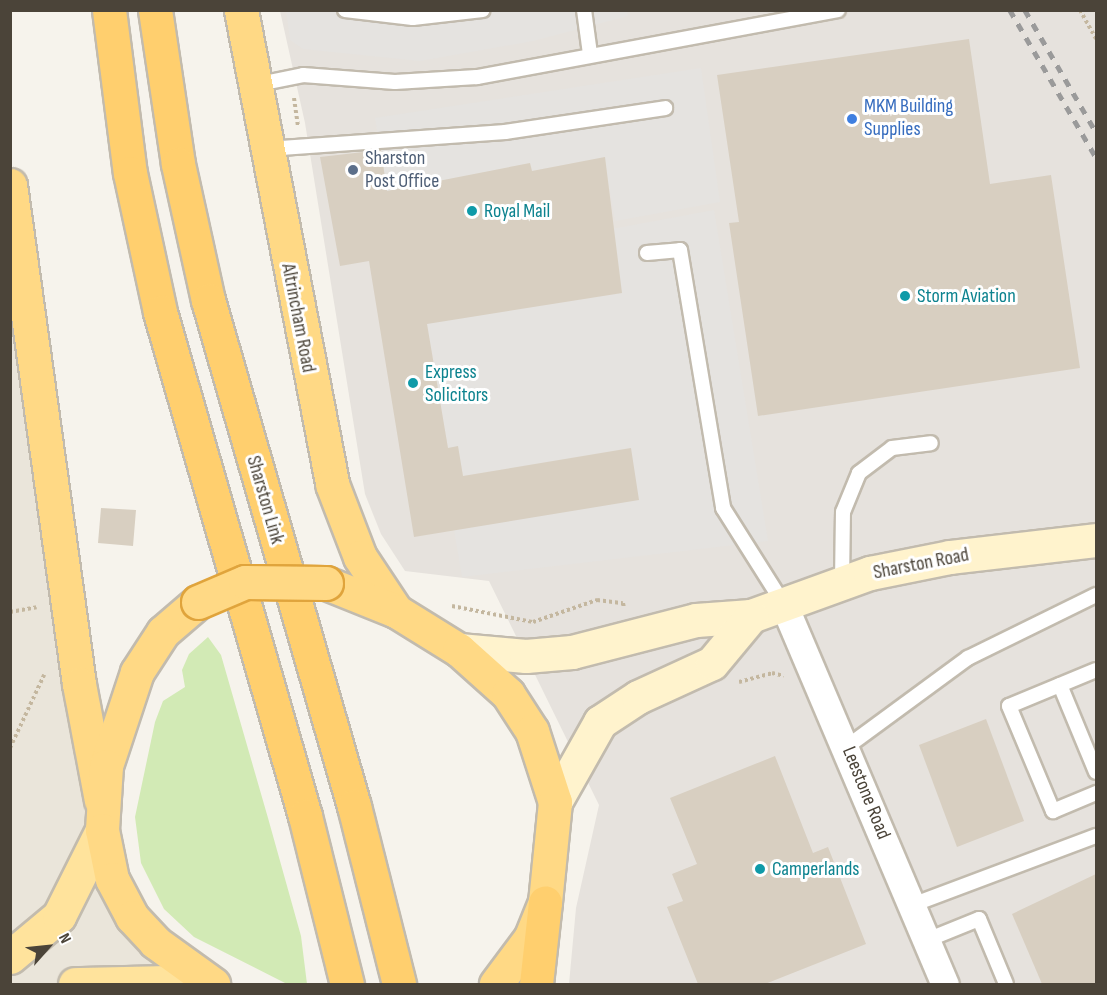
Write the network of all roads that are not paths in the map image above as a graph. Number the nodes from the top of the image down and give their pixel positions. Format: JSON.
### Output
{"nodes":[{"id":1,"x":109,"y":10,"type":"edge"},
{"id":2,"x":155,"y":10,"type":"edge"},
{"id":3,"x":241,"y":10,"type":"edge"},
{"id":4,"x":345,"y":10,"type":"edge"},
{"id":5,"x":483,"y":10,"type":"edge"},
{"id":6,"x":584,"y":10,"type":"edge"},
{"id":7,"x":838,"y":10,"type":"edge"},
{"id":8,"x":590,"y":54,"type":"junction"},
{"id":9,"x":252,"y":86,"type":"junction"},
{"id":10,"x":665,"y":108,"type":"dead end"},
{"id":11,"x":265,"y":149,"type":"junction"},
{"id":12,"x":10,"y":185,"type":"edge"},
{"id":13,"x":646,"y":253,"type":"dead end"},
{"id":14,"x":931,"y":443,"type":"dead end"},
{"id":15,"x":1096,"y":540,"type":"edge"},
{"id":16,"x":842,"y":582,"type":"junction"},
{"id":17,"x":1096,"y":595,"type":"edge"},
{"id":18,"x":783,"y":603,"type":"junction"},
{"id":19,"x":396,"y":611,"type":"junction"},
{"id":20,"x":751,"y":616,"type":"junction"},
{"id":21,"x":459,"y":650,"type":"junction"},
{"id":22,"x":1096,"y":670,"type":"edge"},
{"id":23,"x":1060,"y":685,"type":"junction"},
{"id":24,"x":848,"y":746,"type":"junction"},
{"id":25,"x":1096,"y":772,"type":"edge"},
{"id":26,"x":1096,"y":793,"type":"edge"},
{"id":27,"x":555,"y":802,"type":"junction"},
{"id":28,"x":101,"y":815,"type":"junction"},
{"id":29,"x":1096,"y":836,"type":"edge"},
{"id":30,"x":545,"y":902,"type":"junction"},
{"id":31,"x":912,"y":904,"type":"junction"},
{"id":32,"x":927,"y":940,"type":"junction"},
{"id":33,"x":10,"y":957,"type":"edge"},
{"id":34,"x":210,"y":983,"type":"edge"},
{"id":35,"x":75,"y":984,"type":"edge"},
{"id":36,"x":347,"y":984,"type":"edge"},
{"id":37,"x":399,"y":984,"type":"edge"},
{"id":38,"x":496,"y":984,"type":"edge"},
{"id":39,"x":536,"y":984,"type":"edge"},
{"id":40,"x":945,"y":984,"type":"edge"},
{"id":41,"x":1006,"y":984,"type":"edge"}],
"edges":[{"from":1,"to":36,"type":"highway"},
{"from":2,"to":37,"type":"highway","name":"Sharston Link"},
{"from":3,"to":9,"type":"highway","name":"Altrincham Road"},
{"from":4,"to":5,"type":"lane"},
{"from":6,"to":8,"type":"lane"},
{"from":7,"to":8,"type":"lane"},
{"from":8,"to":9,"type":"lane"},
{"from":9,"to":11,"type":"highway","name":"Altrincham Road"},
{"from":10,"to":11,"type":"lane"},
{"from":11,"to":19,"type":"highway","name":"Altrincham Road"},
{"from":12,"to":28,"type":"highway"},
{"from":13,"to":18,"type":"lane"},
{"from":14,"to":16,"type":"lane"},
{"from":15,"to":16,"type":"main road","name":"Sharston Road"},
{"from":16,"to":18,"type":"main road","name":"Sharston Road"},
{"from":17,"to":24,"type":"lane"},
{"from":18,"to":20,"type":"main road","name":"Sharston Road"},
{"from":18,"to":24,"type":"street","name":"Leestone Road"},
{"from":19,"to":21,"type":"highway"},
{"from":19,"to":28,"type":"highway","bridge":true},
{"from":20,"to":21,"type":"main road","name":"Sharston Road"},
{"from":20,"to":27,"type":"main road","name":"Sharston Road"},
{"from":21,"to":27,"type":"highway"},
{"from":22,"to":23,"type":"lane"},
{"from":23,"to":25,"type":"lane"},
{"from":23,"to":26,"type":"lane"},
{"from":24,"to":31,"type":"street","name":"Leestone Road"},
{"from":27,"to":30,"type":"highway"},
{"from":28,"to":33,"type":"main road"},
{"from":28,"to":34,"type":"highway"},
{"from":29,"to":31,"type":"lane"},
{"from":30,"to":38,"type":"highway"},
{"from":30,"to":39,"type":"highway"},
{"from":31,"to":32,"type":"street","name":"Leestone Road"},
{"from":32,"to":40,"type":"street","name":"Leestone Road"},
{"from":32,"to":41,"type":"lane"},
{"from":34,"to":35,"type":"main road"}]}
